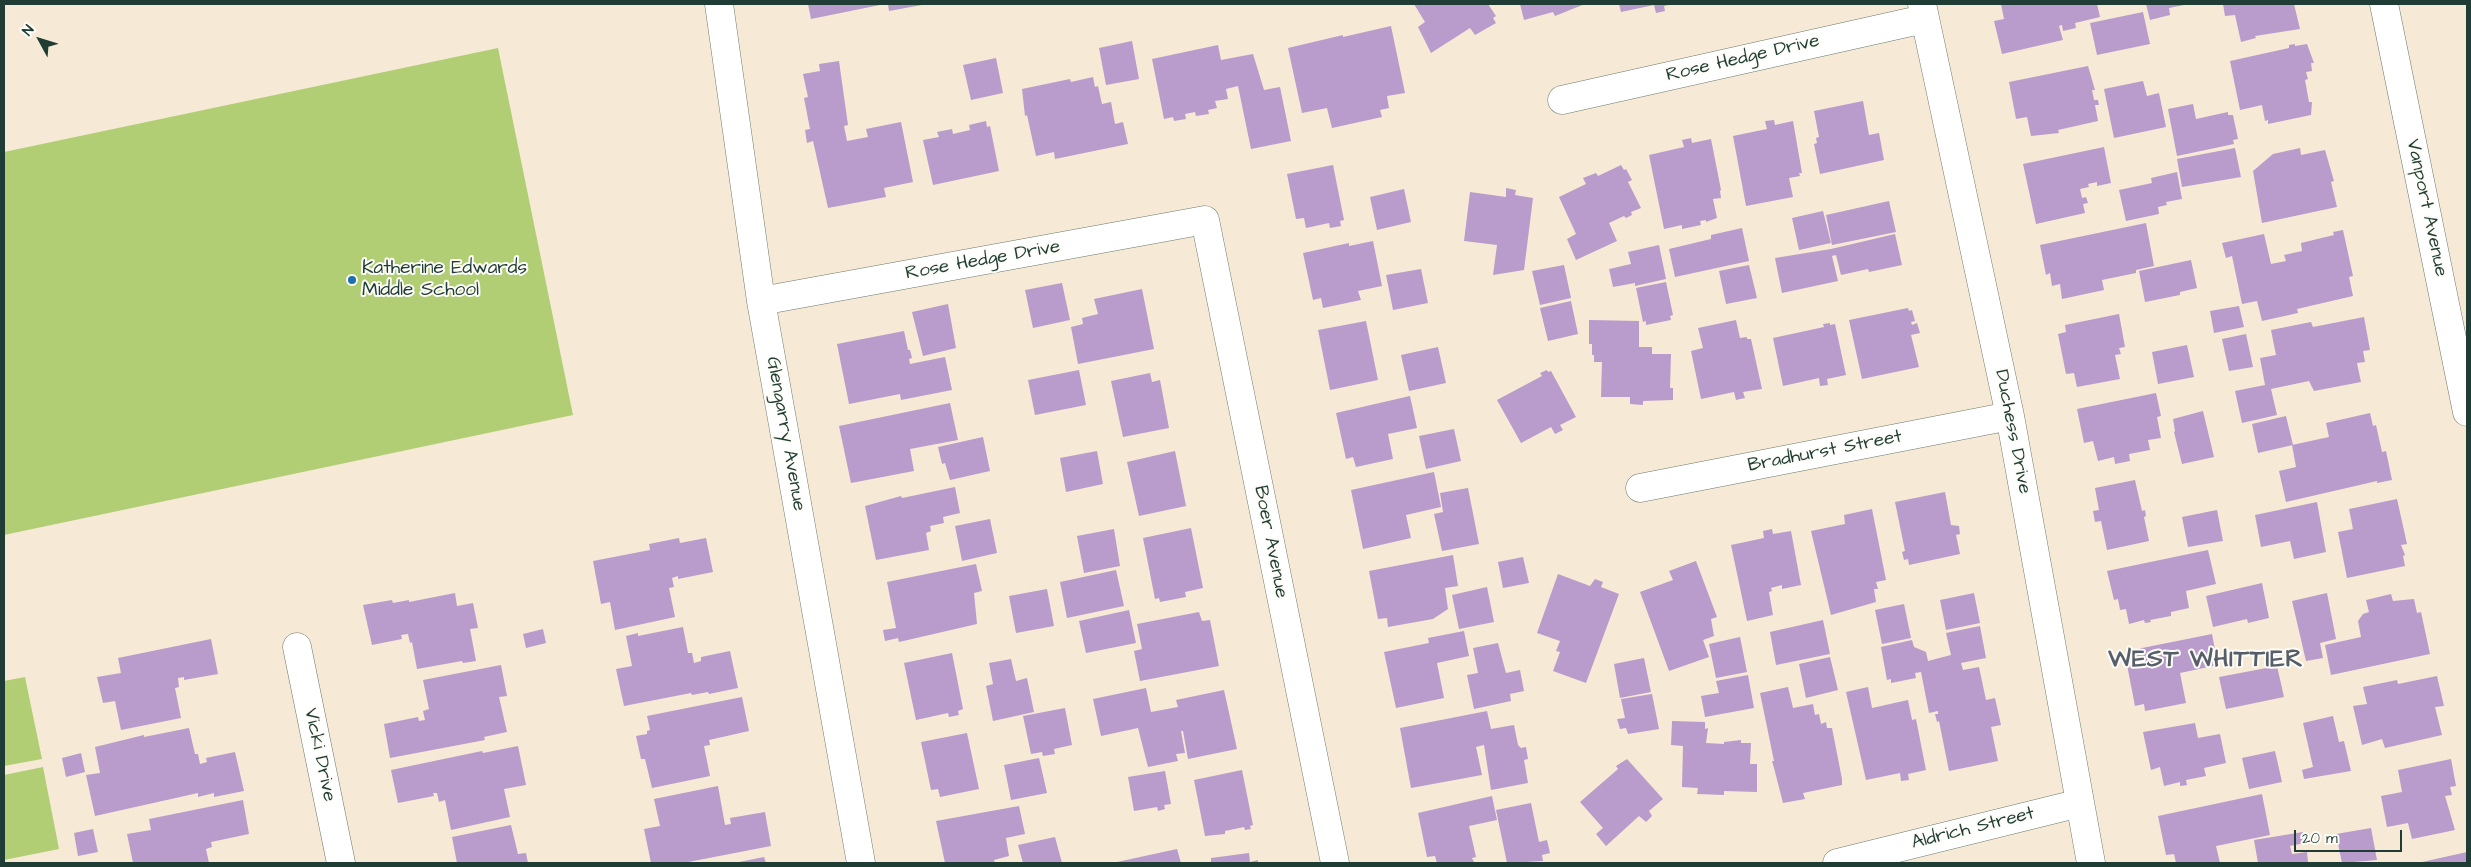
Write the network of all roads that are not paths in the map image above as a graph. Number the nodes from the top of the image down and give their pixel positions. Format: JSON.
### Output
{"nodes":[{"id":1,"x":719,"y":4,"type":"edge"},
{"id":2,"x":2384,"y":4,"type":"edge"},
{"id":3,"x":1923,"y":11,"type":"edge"},
{"id":4,"x":1562,"y":100,"type":"dead end"},
{"id":5,"x":1205,"y":220,"type":"joint"},
{"id":6,"x":761,"y":301,"type":"junction"},
{"id":7,"x":2467,"y":412,"type":"edge"},
{"id":8,"x":2010,"y":416,"type":"junction"},
{"id":9,"x":1640,"y":488,"type":"dead end"},
{"id":10,"x":297,"y":647,"type":"dead end"},
{"id":11,"x":2080,"y":803,"type":"junction"},
{"id":12,"x":341,"y":863,"type":"edge"},
{"id":13,"x":861,"y":863,"type":"edge"},
{"id":14,"x":1335,"y":863,"type":"edge"},
{"id":15,"x":1837,"y":863,"type":"edge"},
{"id":16,"x":2091,"y":863,"type":"edge"}],
"edges":[{"from":1,"to":6,"type":"street","name":"Glengarry Avenue"},
{"from":2,"to":7,"type":"street","name":"Vanport Avenue"},
{"from":3,"to":4,"type":"street","name":"Rose Hedge Drive"},
{"from":3,"to":8,"type":"street","name":"Duchess Drive"},
{"from":5,"to":6,"type":"street","name":"Rose Hedge Drive"},
{"from":5,"to":14,"type":"street","name":"Boer Avenue"},
{"from":6,"to":13,"type":"street","name":"Glengarry Avenue"},
{"from":8,"to":9,"type":"street","name":"Bradhurst Street"},
{"from":8,"to":11,"type":"street","name":"Duchess Drive"},
{"from":10,"to":12,"type":"street","name":"Vicki Drive"},
{"from":11,"to":15,"type":"street","name":"Aldrich Street"},
{"from":11,"to":16,"type":"street","name":"Duchess Drive"}]}
